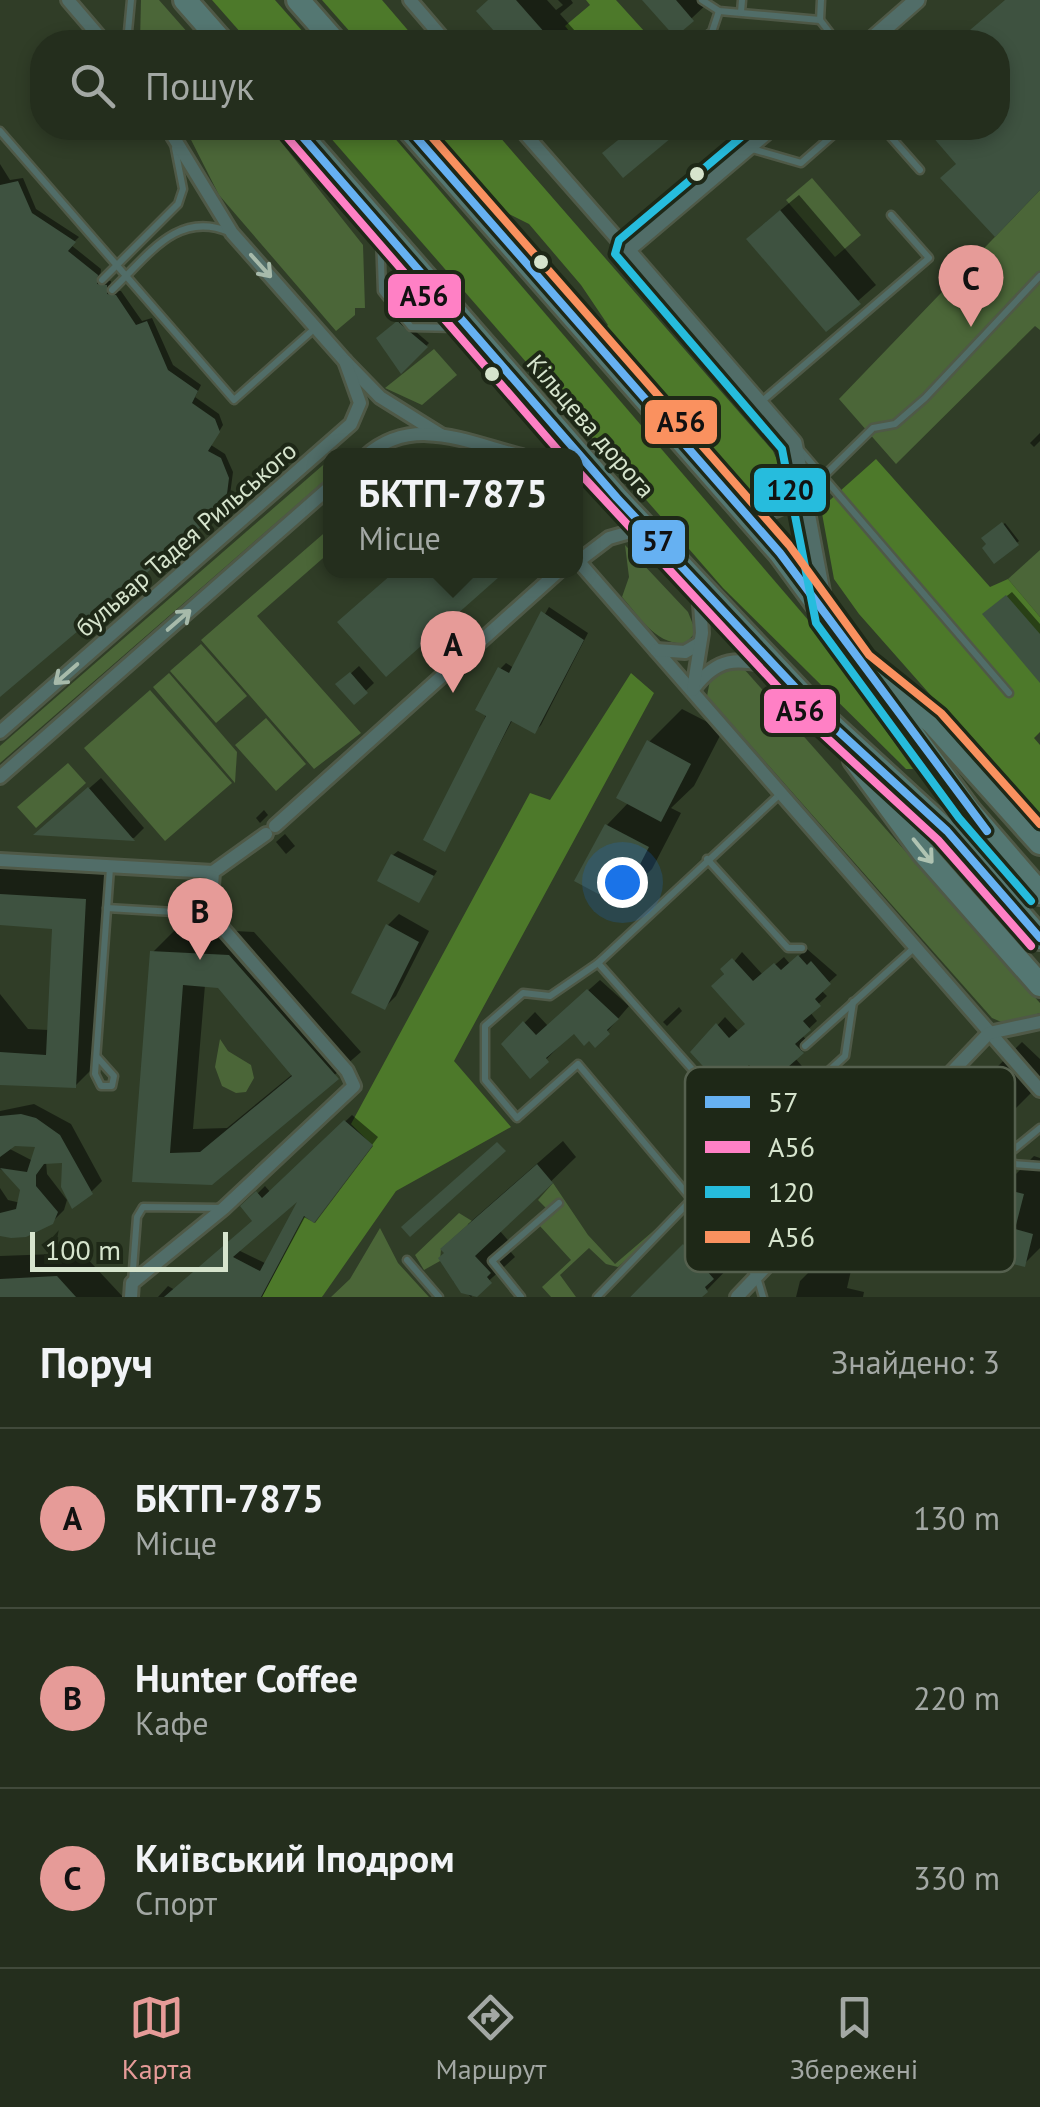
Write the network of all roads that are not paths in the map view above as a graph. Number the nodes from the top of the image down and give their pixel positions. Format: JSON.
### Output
{"nodes":[{"id":1,"x":68,"y":0,"type":"edge"},
{"id":2,"x":131,"y":0,"type":"edge"},
{"id":3,"x":186,"y":0,"type":"edge"},
{"id":4,"x":298,"y":0,"type":"edge"},
{"id":5,"x":410,"y":0,"type":"edge"},
{"id":6,"x":702,"y":0,"type":"edge"},
{"id":7,"x":742,"y":0,"type":"edge"},
{"id":8,"x":821,"y":0,"type":"edge"},
{"id":9,"x":917,"y":0,"type":"edge"},
{"id":10,"x":719,"y":11,"type":"junction"},
{"id":11,"x":741,"y":12,"type":"junction"},
{"id":12,"x":820,"y":20,"type":"junction"},
{"id":13,"x":94,"y":30,"type":"edge"},
{"id":14,"x":128,"y":30,"type":"edge"},
{"id":15,"x":212,"y":30,"type":"edge"},
{"id":16,"x":324,"y":30,"type":"edge"},
{"id":17,"x":436,"y":30,"type":"edge"},
{"id":18,"x":713,"y":30,"type":"edge"},
{"id":19,"x":828,"y":30,"type":"edge"},
{"id":20,"x":883,"y":30,"type":"edge"},
{"id":21,"x":0,"y":131,"type":"edge"},
{"id":22,"x":171,"y":140,"type":"edge"},
{"id":23,"x":175,"y":140,"type":"edge"},
{"id":24,"x":306,"y":140,"type":"edge"},
{"id":25,"x":418,"y":140,"type":"edge"},
{"id":26,"x":530,"y":140,"type":"edge"},
{"id":27,"x":757,"y":140,"type":"edge"},
{"id":28,"x":827,"y":140,"type":"edge"},
{"id":29,"x":893,"y":140,"type":"edge"},
{"id":30,"x":748,"y":148,"type":"junction"},
{"id":31,"x":920,"y":170,"type":"dead end"},
{"id":32,"x":891,"y":215,"type":"dead end"},
{"id":33,"x":378,"y":222,"type":"junction"},
{"id":34,"x":232,"y":233,"type":"junction"},
{"id":35,"x":626,"y":250,"type":"junction"},
{"id":36,"x":118,"y":266,"type":"junction"},
{"id":37,"x":1040,"y":276,"type":"edge"},
{"id":38,"x":127,"y":277,"type":"junction"},
{"id":39,"x":102,"y":280,"type":"dead end"},
{"id":40,"x":112,"y":290,"type":"dead end"},
{"id":41,"x":316,"y":327,"type":"junction"},
{"id":42,"x":467,"y":328,"type":"junction"},
{"id":43,"x":345,"y":361,"type":"junction"},
{"id":44,"x":760,"y":403,"type":"junction"},
{"id":45,"x":440,"y":435,"type":"junction"},
{"id":46,"x":794,"y":444,"type":"junction"},
{"id":47,"x":324,"y":448,"type":"edge"},
{"id":48,"x":377,"y":448,"type":"edge"},
{"id":49,"x":491,"y":448,"type":"edge"},
{"id":50,"x":567,"y":448,"type":"edge"},
{"id":51,"x":323,"y":449,"type":"edge"},
{"id":52,"x":584,"y":468,"type":"edge"},
{"id":53,"x":824,"y":476,"type":"junction"},
{"id":54,"x":802,"y":490,"type":"junction"},
{"id":55,"x":323,"y":493,"type":"edge"},
{"id":56,"x":732,"y":499,"type":"junction"},
{"id":57,"x":644,"y":528,"type":"junction"},
{"id":58,"x":583,"y":559,"type":"edge"},
{"id":59,"x":583,"y":569,"type":"edge"},
{"id":60,"x":551,"y":578,"type":"edge"},
{"id":61,"x":698,"y":586,"type":"junction"},
{"id":62,"x":827,"y":617,"type":"junction"},
{"id":63,"x":700,"y":643,"type":"junction"},
{"id":64,"x":656,"y":650,"type":"junction"},
{"id":65,"x":860,"y":664,"type":"junction"},
{"id":66,"x":775,"y":667,"type":"junction"},
{"id":67,"x":693,"y":690,"type":"junction"},
{"id":68,"x":1009,"y":692,"type":"dead end"},
{"id":69,"x":823,"y":717,"type":"junction"},
{"id":70,"x":0,"y":732,"type":"edge"},
{"id":71,"x":0,"y":777,"type":"edge"},
{"id":72,"x":780,"y":794,"type":"junction"},
{"id":73,"x":1040,"y":843,"type":"edge"},
{"id":74,"x":708,"y":858,"type":"junction"},
{"id":75,"x":0,"y":860,"type":"edge"},
{"id":76,"x":110,"y":867,"type":"junction"},
{"id":77,"x":212,"y":872,"type":"junction"},
{"id":78,"x":1040,"y":892,"type":"edge"},
{"id":79,"x":107,"y":908,"type":"junction"},
{"id":80,"x":210,"y":914,"type":"junction"},
{"id":81,"x":1040,"y":938,"type":"edge"},
{"id":82,"x":802,"y":948,"type":"dead end"},
{"id":83,"x":914,"y":948,"type":"junction"},
{"id":84,"x":598,"y":963,"type":"junction"},
{"id":85,"x":1040,"y":985,"type":"edge"},
{"id":86,"x":853,"y":1002,"type":"junction"},
{"id":87,"x":1040,"y":1022,"type":"edge"},
{"id":88,"x":989,"y":1033,"type":"junction"},
{"id":89,"x":805,"y":1046,"type":"dead end"},
{"id":90,"x":97,"y":1056,"type":"junction"},
{"id":91,"x":690,"y":1067,"type":"edge"},
{"id":92,"x":833,"y":1067,"type":"edge"},
{"id":93,"x":956,"y":1067,"type":"edge"},
{"id":94,"x":1040,"y":1090,"type":"edge"},
{"id":95,"x":1040,"y":1128,"type":"edge"},
{"id":96,"x":1015,"y":1150,"type":"edge"},
{"id":97,"x":1015,"y":1164,"type":"edge"},
{"id":98,"x":1040,"y":1166,"type":"edge"},
{"id":99,"x":685,"y":1190,"type":"edge"},
{"id":100,"x":559,"y":1203,"type":"dead end"},
{"id":101,"x":685,"y":1203,"type":"edge"},
{"id":102,"x":224,"y":1208,"type":"junction"},
{"id":103,"x":406,"y":1260,"type":"dead end"},
{"id":104,"x":753,"y":1272,"type":"edge"},
{"id":105,"x":762,"y":1272,"type":"edge"},
{"id":106,"x":757,"y":1277,"type":"junction"},
{"id":107,"x":132,"y":1290,"type":"edge"},
{"id":108,"x":439,"y":1297,"type":"edge"},
{"id":109,"x":521,"y":1297,"type":"edge"},
{"id":110,"x":597,"y":1297,"type":"edge"},
{"id":111,"x":738,"y":1297,"type":"edge"},
{"id":112,"x":762,"y":1297,"type":"edge"}],
"edges":[{"from":1,"to":13,"type":"street"},
{"from":2,"to":14,"type":"lane"},
{"from":3,"to":15,"type":"highway"},
{"from":4,"to":16,"type":"highway"},
{"from":5,"to":17,"type":"street"},
{"from":6,"to":10,"type":"lane"},
{"from":7,"to":11,"type":"lane"},
{"from":8,"to":12,"type":"lane"},
{"from":9,"to":20,"type":"street"},
{"from":10,"to":11,"type":"lane"},
{"from":10,"to":18,"type":"lane"},
{"from":11,"to":12,"type":"lane"},
{"from":12,"to":19,"type":"lane"},
{"from":21,"to":36,"type":"lane"},
{"from":22,"to":36,"type":"lane"},
{"from":23,"to":34,"type":"street"},
{"from":24,"to":33,"type":"highway","name":"Кільцева дорога"},
{"from":25,"to":56,"type":"highway"},
{"from":26,"to":35,"type":"street"},
{"from":27,"to":30,"type":"street"},
{"from":28,"to":30,"type":"lane"},
{"from":29,"to":31,"type":"lane"},
{"from":30,"to":35,"type":"street"},
{"from":32,"to":44,"type":"lane"},
{"from":33,"to":42,"type":"highway","name":"Кільцева дорога"},
{"from":33,"to":42,"type":"lane"},
{"from":34,"to":38,"type":"lane"},
{"from":34,"to":41,"type":"street","one_way":true},
{"from":35,"to":44,"type":"street"},
{"from":36,"to":38,"type":"lane"},
{"from":36,"to":39,"type":"lane"},
{"from":37,"to":53,"type":"lane"},
{"from":38,"to":40,"type":"lane"},
{"from":38,"to":41,"type":"lane"},
{"from":41,"to":43,"type":"street"},
{"from":42,"to":50,"type":"highway","name":"Кільцева дорога"},
{"from":43,"to":45,"type":"street"},
{"from":43,"to":47,"type":"street","name":"бульвар Тадея Рильського","one_way":true},
{"from":44,"to":46,"type":"street"},
{"from":45,"to":48,"type":"street"},
{"from":45,"to":49,"type":"street"},
{"from":46,"to":53,"type":"lane"},
{"from":46,"to":54,"type":"street"},
{"from":51,"to":70,"type":"street","name":"бульвар Тадея Рильського","one_way":true},
{"from":52,"to":57,"type":"highway","name":"Кільцева дорога"},
{"from":53,"to":68,"type":"lane"},
{"from":54,"to":56,"type":"street"},
{"from":54,"to":62,"type":"street"},
{"from":71,"to":55,"type":"street","one_way":true},
{"from":56,"to":62,"type":"highway"},
{"from":57,"to":58,"type":"street"},
{"from":57,"to":61,"type":"highway","name":"Кільцева дорога"},
{"from":59,"to":64,"type":"street"},
{"from":60,"to":77,"type":"street"},
{"from":61,"to":63,"type":"street"},
{"from":61,"to":66,"type":"highway","name":"Кільцева дорога"},
{"from":62,"to":65,"type":"highway"},
{"from":63,"to":64,"type":"street"},
{"from":63,"to":67,"type":"street"},
{"from":64,"to":67,"type":"street"},
{"from":65,"to":73,"type":"highway"},
{"from":65,"to":78,"type":"highway"},
{"from":66,"to":67,"type":"street"},
{"from":66,"to":69,"type":"highway","name":"Кільцева дорога"},
{"from":67,"to":72,"type":"street"},
{"from":69,"to":81,"type":"highway","name":"Кільцева дорога"},
{"from":69,"to":85,"type":"highway","one_way":true},
{"from":72,"to":74,"type":"lane"},
{"from":72,"to":83,"type":"street"},
{"from":74,"to":82,"type":"lane"},
{"from":74,"to":84,"type":"lane"},
{"from":75,"to":76,"type":"street"},
{"from":76,"to":77,"type":"street"},
{"from":76,"to":79,"type":"lane"},
{"from":77,"to":80,"type":"street"},
{"from":79,"to":80,"type":"lane"},
{"from":79,"to":90,"type":"lane"},
{"from":80,"to":102,"type":"street"},
{"from":83,"to":86,"type":"lane"},
{"from":83,"to":88,"type":"street"},
{"from":84,"to":91,"type":"lane"},
{"from":84,"to":99,"type":"lane"},
{"from":86,"to":89,"type":"lane"},
{"from":86,"to":92,"type":"lane"},
{"from":87,"to":88,"type":"street"},
{"from":88,"to":93,"type":"street"},
{"from":88,"to":94,"type":"street"},
{"from":90,"to":90,"type":"lane"},
{"from":95,"to":96,"type":"lane"},
{"from":97,"to":98,"type":"lane"},
{"from":100,"to":109,"type":"lane"},
{"from":101,"to":110,"type":"lane"},
{"from":102,"to":107,"type":"street"},
{"from":102,"to":107,"type":"lane"},
{"from":103,"to":108,"type":"lane"},
{"from":104,"to":106,"type":"lane"},
{"from":105,"to":106,"type":"street"},
{"from":106,"to":111,"type":"street"},
{"from":106,"to":112,"type":"lane"}]}
